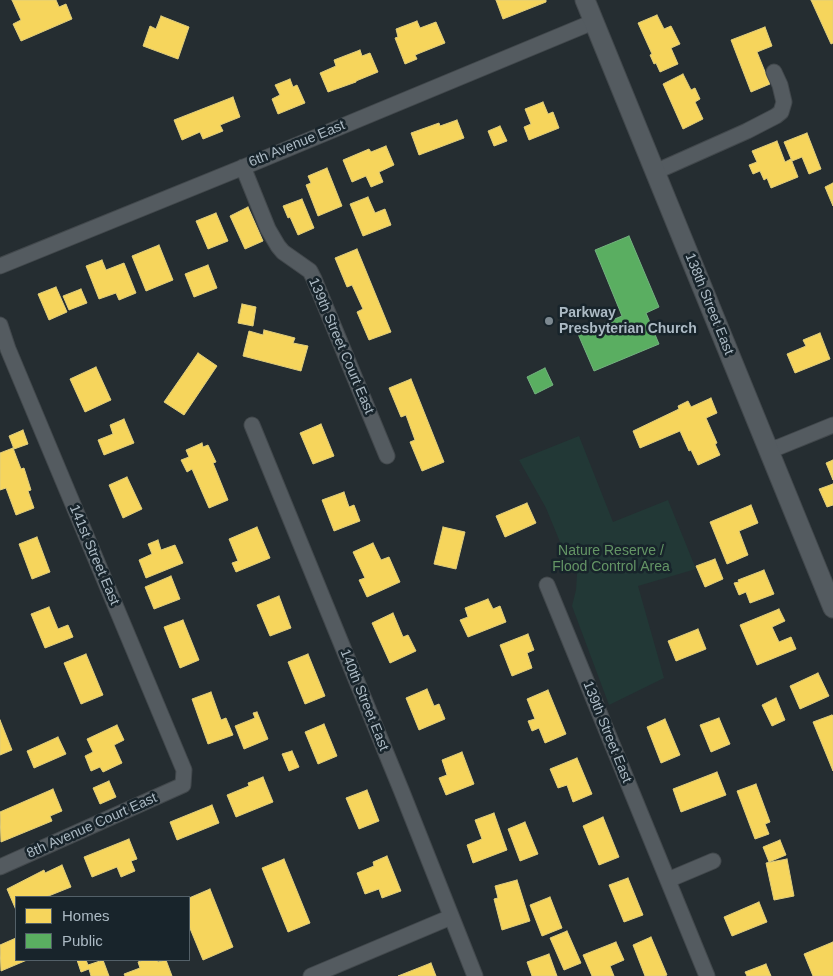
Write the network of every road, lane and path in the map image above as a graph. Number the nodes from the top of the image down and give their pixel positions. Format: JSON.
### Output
{"nodes":[{"id":1,"x":585,"y":0,"type":"edge"},
{"id":2,"x":593,"y":22,"type":"junction"},
{"id":3,"x":774,"y":72,"type":"dead end"},
{"id":4,"x":243,"y":167,"type":"junction"},
{"id":5,"x":655,"y":172,"type":"junction"},
{"id":6,"x":0,"y":266,"type":"edge"},
{"id":7,"x":0,"y":325,"type":"edge"},
{"id":8,"x":252,"y":425,"type":"dead end"},
{"id":9,"x":833,"y":425,"type":"edge"},
{"id":10,"x":768,"y":449,"type":"junction"},
{"id":11,"x":387,"y":456,"type":"dead end"},
{"id":12,"x":547,"y":584,"type":"dead end"},
{"id":13,"x":833,"y":608,"type":"edge"},
{"id":14,"x":183,"y":785,"type":"joint"},
{"id":15,"x":713,"y":861,"type":"dead end"},
{"id":16,"x":0,"y":867,"type":"edge"},
{"id":17,"x":668,"y":880,"type":"junction"},
{"id":18,"x":451,"y":917,"type":"junction"},
{"id":19,"x":311,"y":976,"type":"edge"},
{"id":20,"x":475,"y":976,"type":"edge"},
{"id":21,"x":707,"y":976,"type":"edge"}],
"edges":[{"from":1,"to":2,"type":"street","name":"138th Street East"},
{"from":2,"to":4,"type":"street","name":"6th Avenue East"},
{"from":2,"to":5,"type":"street","name":"138th Street East"},
{"from":3,"to":5,"type":"street"},
{"from":4,"to":6,"type":"street","name":"6th Avenue East"},
{"from":4,"to":11,"type":"street","name":"139th Street Court East"},
{"from":5,"to":10,"type":"street","name":"138th Street East"},
{"from":7,"to":14,"type":"street","name":"141st Street East"},
{"from":8,"to":18,"type":"street","name":"140th Street East"},
{"from":9,"to":10,"type":"street"},
{"from":10,"to":13,"type":"street","name":"138th Street East"},
{"from":12,"to":17,"type":"street","name":"139th Street East"},
{"from":14,"to":16,"type":"street","name":"8th Avenue Court East"},
{"from":15,"to":17,"type":"street"},
{"from":17,"to":21,"type":"street","name":"139th Street East"},
{"from":18,"to":19,"type":"street"},
{"from":18,"to":20,"type":"street","name":"140th Street East"}]}
